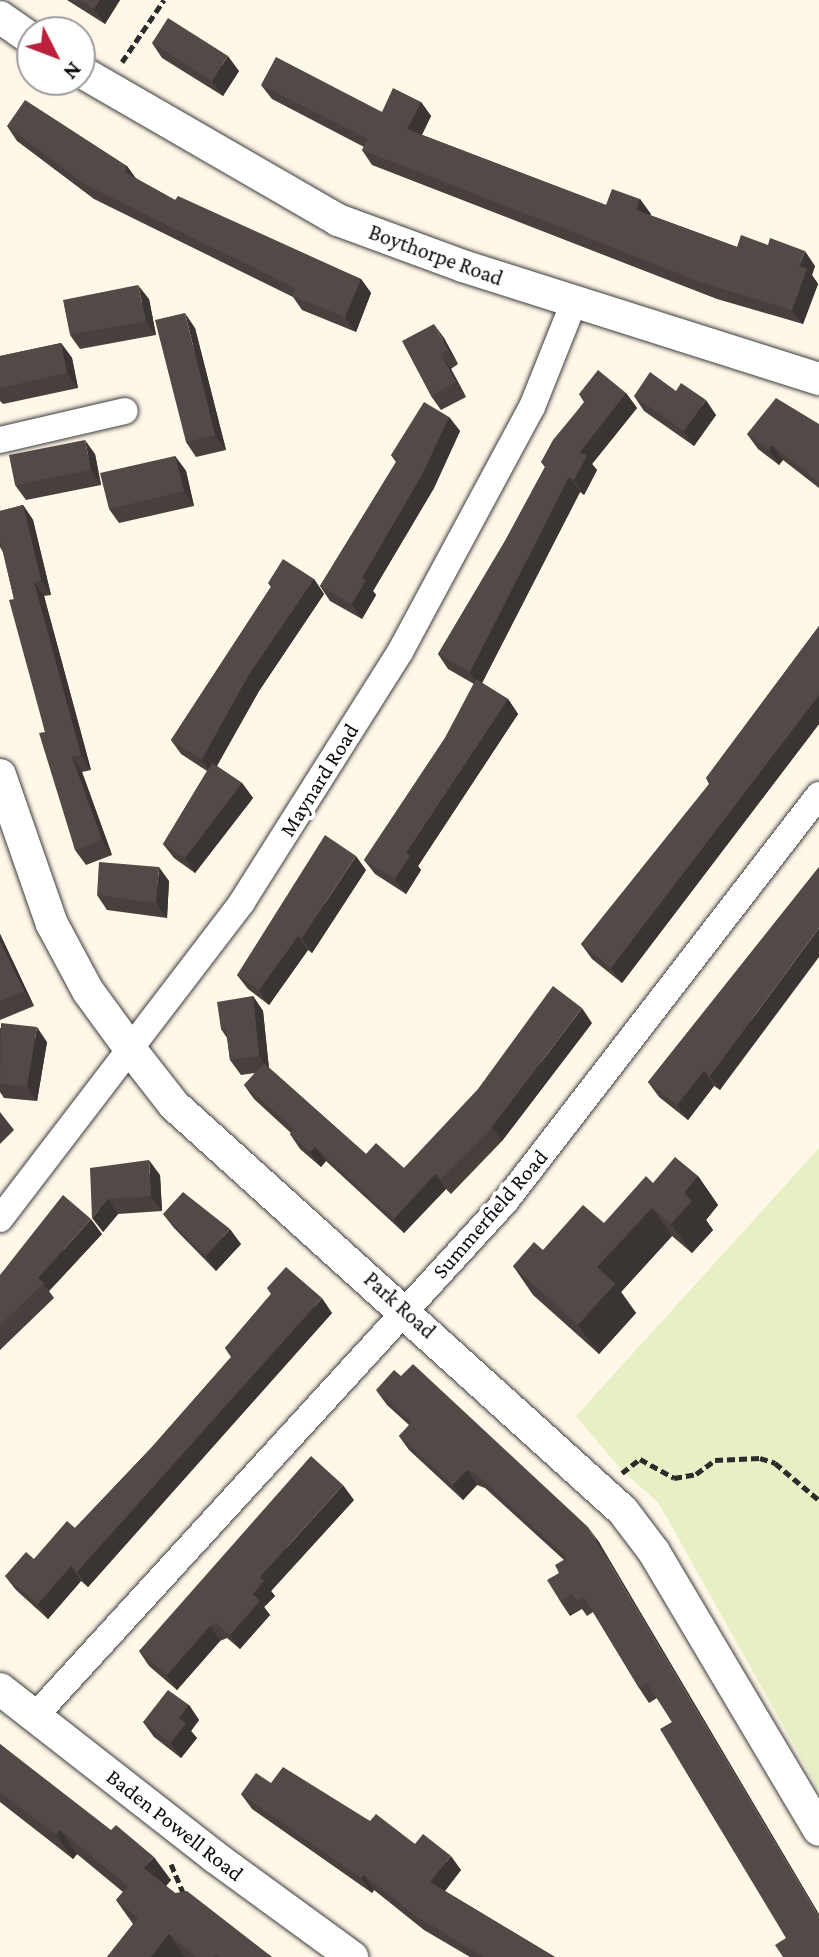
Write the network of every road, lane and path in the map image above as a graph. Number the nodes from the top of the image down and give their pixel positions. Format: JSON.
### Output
{"nodes":[{"id":1,"x":164,"y":0,"type":"edge"},
{"id":2,"x":96,"y":75,"type":"edge"},
{"id":3,"x":96,"y":81,"type":"edge"},
{"id":4,"x":574,"y":302,"type":"junction"},
{"id":5,"x":817,"y":372,"type":"edge"},
{"id":6,"x":125,"y":411,"type":"dead end"},
{"id":7,"x":0,"y":440,"type":"edge"},
{"id":8,"x":0,"y":775,"type":"edge"},
{"id":9,"x":819,"y":795,"type":"edge"},
{"id":10,"x":131,"y":1050,"type":"junction"},
{"id":11,"x":0,"y":1219,"type":"edge"},
{"id":12,"x":406,"y":1310,"type":"junction"},
{"id":13,"x":602,"y":1490,"type":"junction"},
{"id":14,"x":819,"y":1500,"type":"edge"},
{"id":15,"x":0,"y":1689,"type":"edge"},
{"id":16,"x":36,"y":1715,"type":"junction"},
{"id":17,"x":168,"y":1820,"type":"junction"},
{"id":18,"x":819,"y":1830,"type":"edge"},
{"id":19,"x":190,"y":1909,"type":"edge"},
{"id":20,"x":352,"y":1957,"type":"edge"}],
"edges":[{"from":1,"to":2,"type":"path"},
{"from":3,"to":4,"type":"street","name":"Boythorpe Road"},
{"from":4,"to":5,"type":"street","name":"Boythorpe Road"},
{"from":4,"to":10,"type":"street","name":"Maynard Road"},
{"from":6,"to":7,"type":"street"},
{"from":8,"to":10,"type":"street","name":"Park Road"},
{"from":9,"to":12,"type":"street","name":"Summerfield Road"},
{"from":10,"to":11,"type":"street","name":"Maynard Road"},
{"from":10,"to":12,"type":"street","name":"Park Road"},
{"from":12,"to":13,"type":"street","name":"Park Road"},
{"from":12,"to":16,"type":"street","name":"Summerfield Road"},
{"from":13,"to":14,"type":"path"},
{"from":13,"to":18,"type":"street","name":"Park Road"},
{"from":15,"to":16,"type":"street","name":"Baden Powell Road"},
{"from":16,"to":17,"type":"street","name":"Baden Powell Road"},
{"from":17,"to":19,"type":"path"},
{"from":17,"to":20,"type":"street","name":"Baden Powell Road"}]}
